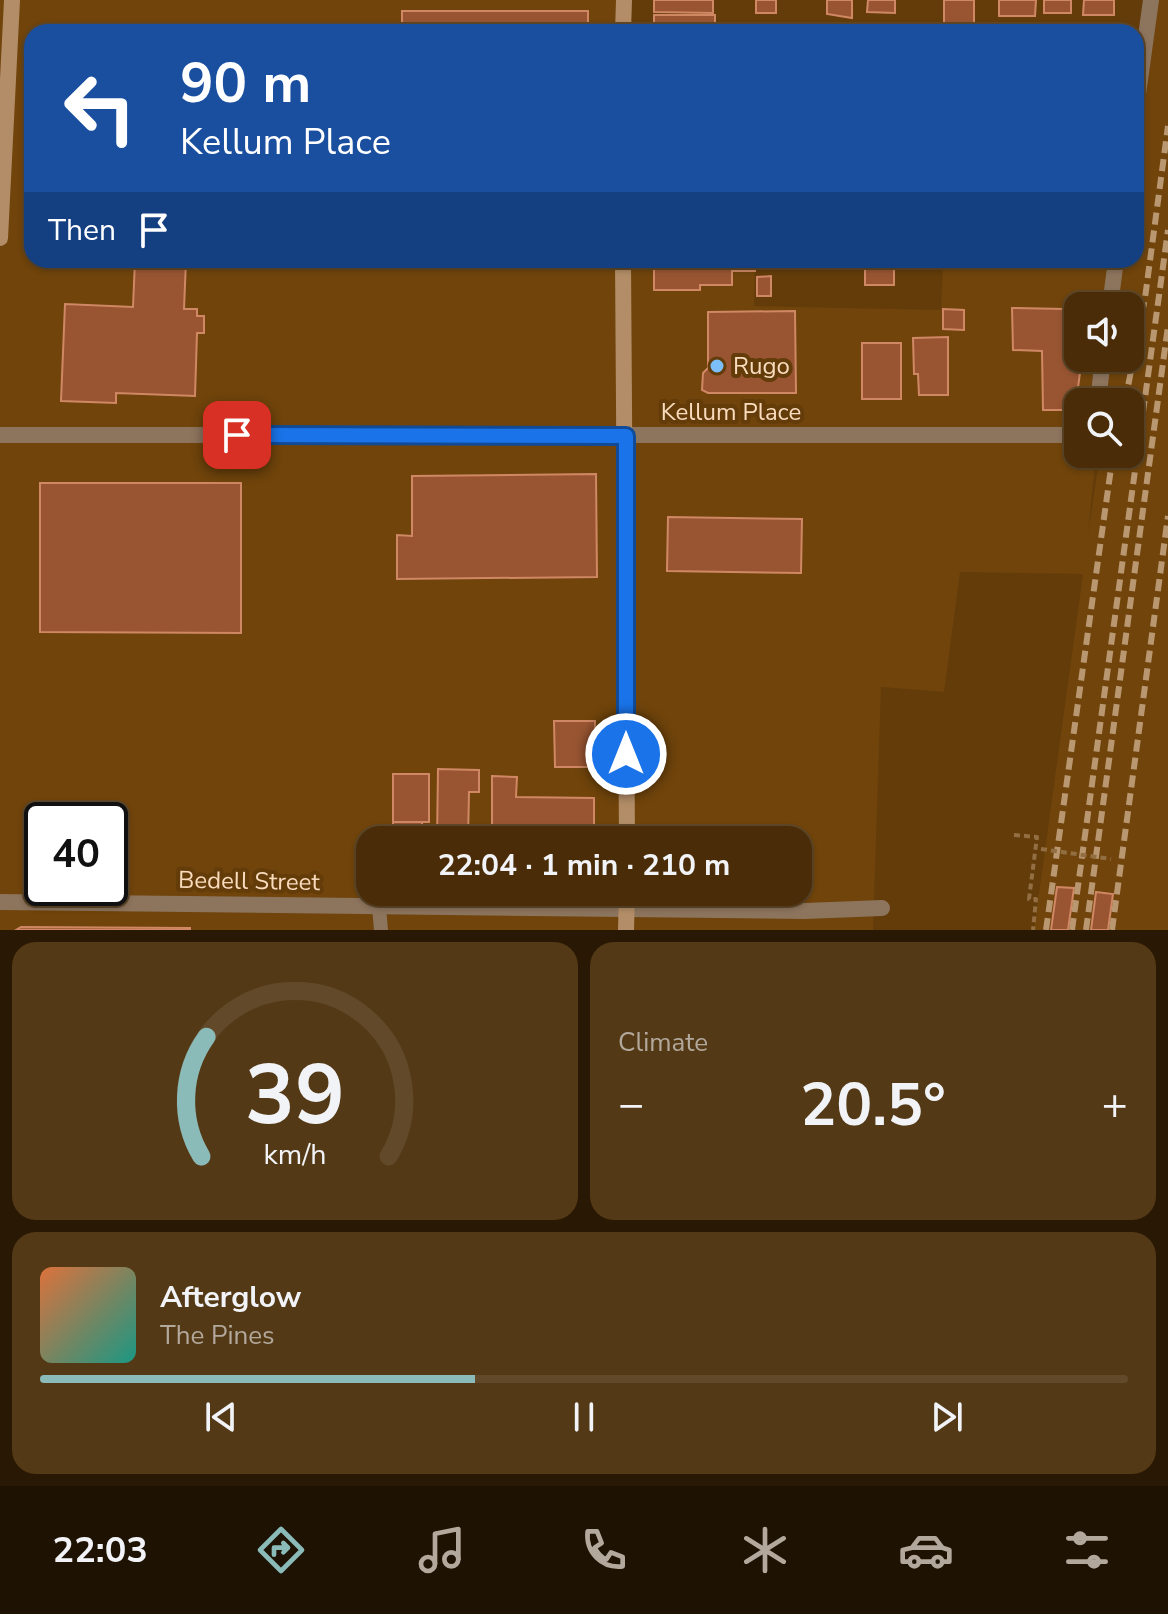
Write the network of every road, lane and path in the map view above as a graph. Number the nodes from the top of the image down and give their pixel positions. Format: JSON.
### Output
{"nodes":[{"id":1,"x":12,"y":0,"type":"edge"},
{"id":2,"x":624,"y":0,"type":"edge"},
{"id":3,"x":1151,"y":0,"type":"edge"},
{"id":4,"x":623,"y":24,"type":"edge"},
{"id":5,"x":1144,"y":51,"type":"edge"},
{"id":6,"x":1,"y":176,"type":"edge"},
{"id":7,"x":0,"y":238,"type":"edge"},
{"id":8,"x":623,"y":268,"type":"edge"},
{"id":9,"x":1115,"y":268,"type":"edge"},
{"id":10,"x":1112,"y":292,"type":"edge"},
{"id":11,"x":0,"y":435,"type":"edge"},
{"id":12,"x":1064,"y":435,"type":"edge"},
{"id":13,"x":626,"y":436,"type":"junction"},
{"id":14,"x":627,"y":826,"type":"edge"},
{"id":15,"x":1014,"y":835,"type":"dead end"},
{"id":16,"x":1041,"y":849,"type":"dead end"},
{"id":17,"x":1111,"y":859,"type":"dead end"},
{"id":18,"x":0,"y":902,"type":"edge"},
{"id":19,"x":420,"y":906,"type":"edge"},
{"id":20,"x":627,"y":906,"type":"edge"},
{"id":21,"x":809,"y":906,"type":"edge"},
{"id":22,"x":379,"y":907,"type":"junction"},
{"id":23,"x":882,"y":908,"type":"dead end"},
{"id":24,"x":381,"y":930,"type":"edge"},
{"id":25,"x":626,"y":930,"type":"edge"},
{"id":26,"x":1033,"y":930,"type":"edge"}],
"edges":[{"from":1,"to":6,"type":"street"},
{"from":2,"to":4,"type":"street"},
{"from":3,"to":5,"type":"street"},
{"from":6,"to":7,"type":"street"},
{"from":8,"to":13,"type":"street"},
{"from":9,"to":10,"type":"street"},
{"from":11,"to":13,"type":"street","name":"Kellum Place"},
{"from":12,"to":13,"type":"street","name":"Kellum Place"},
{"from":13,"to":14,"type":"street"},
{"from":15,"to":26,"type":"path"},
{"from":16,"to":17,"type":"path","bridge":true},
{"from":18,"to":22,"type":"street","name":"Bedell Street"},
{"from":19,"to":22,"type":"street","name":"Bedell Street"},
{"from":20,"to":25,"type":"street"},
{"from":21,"to":23,"type":"street","name":"Bedell Street"},
{"from":22,"to":24,"type":"lane"}]}
